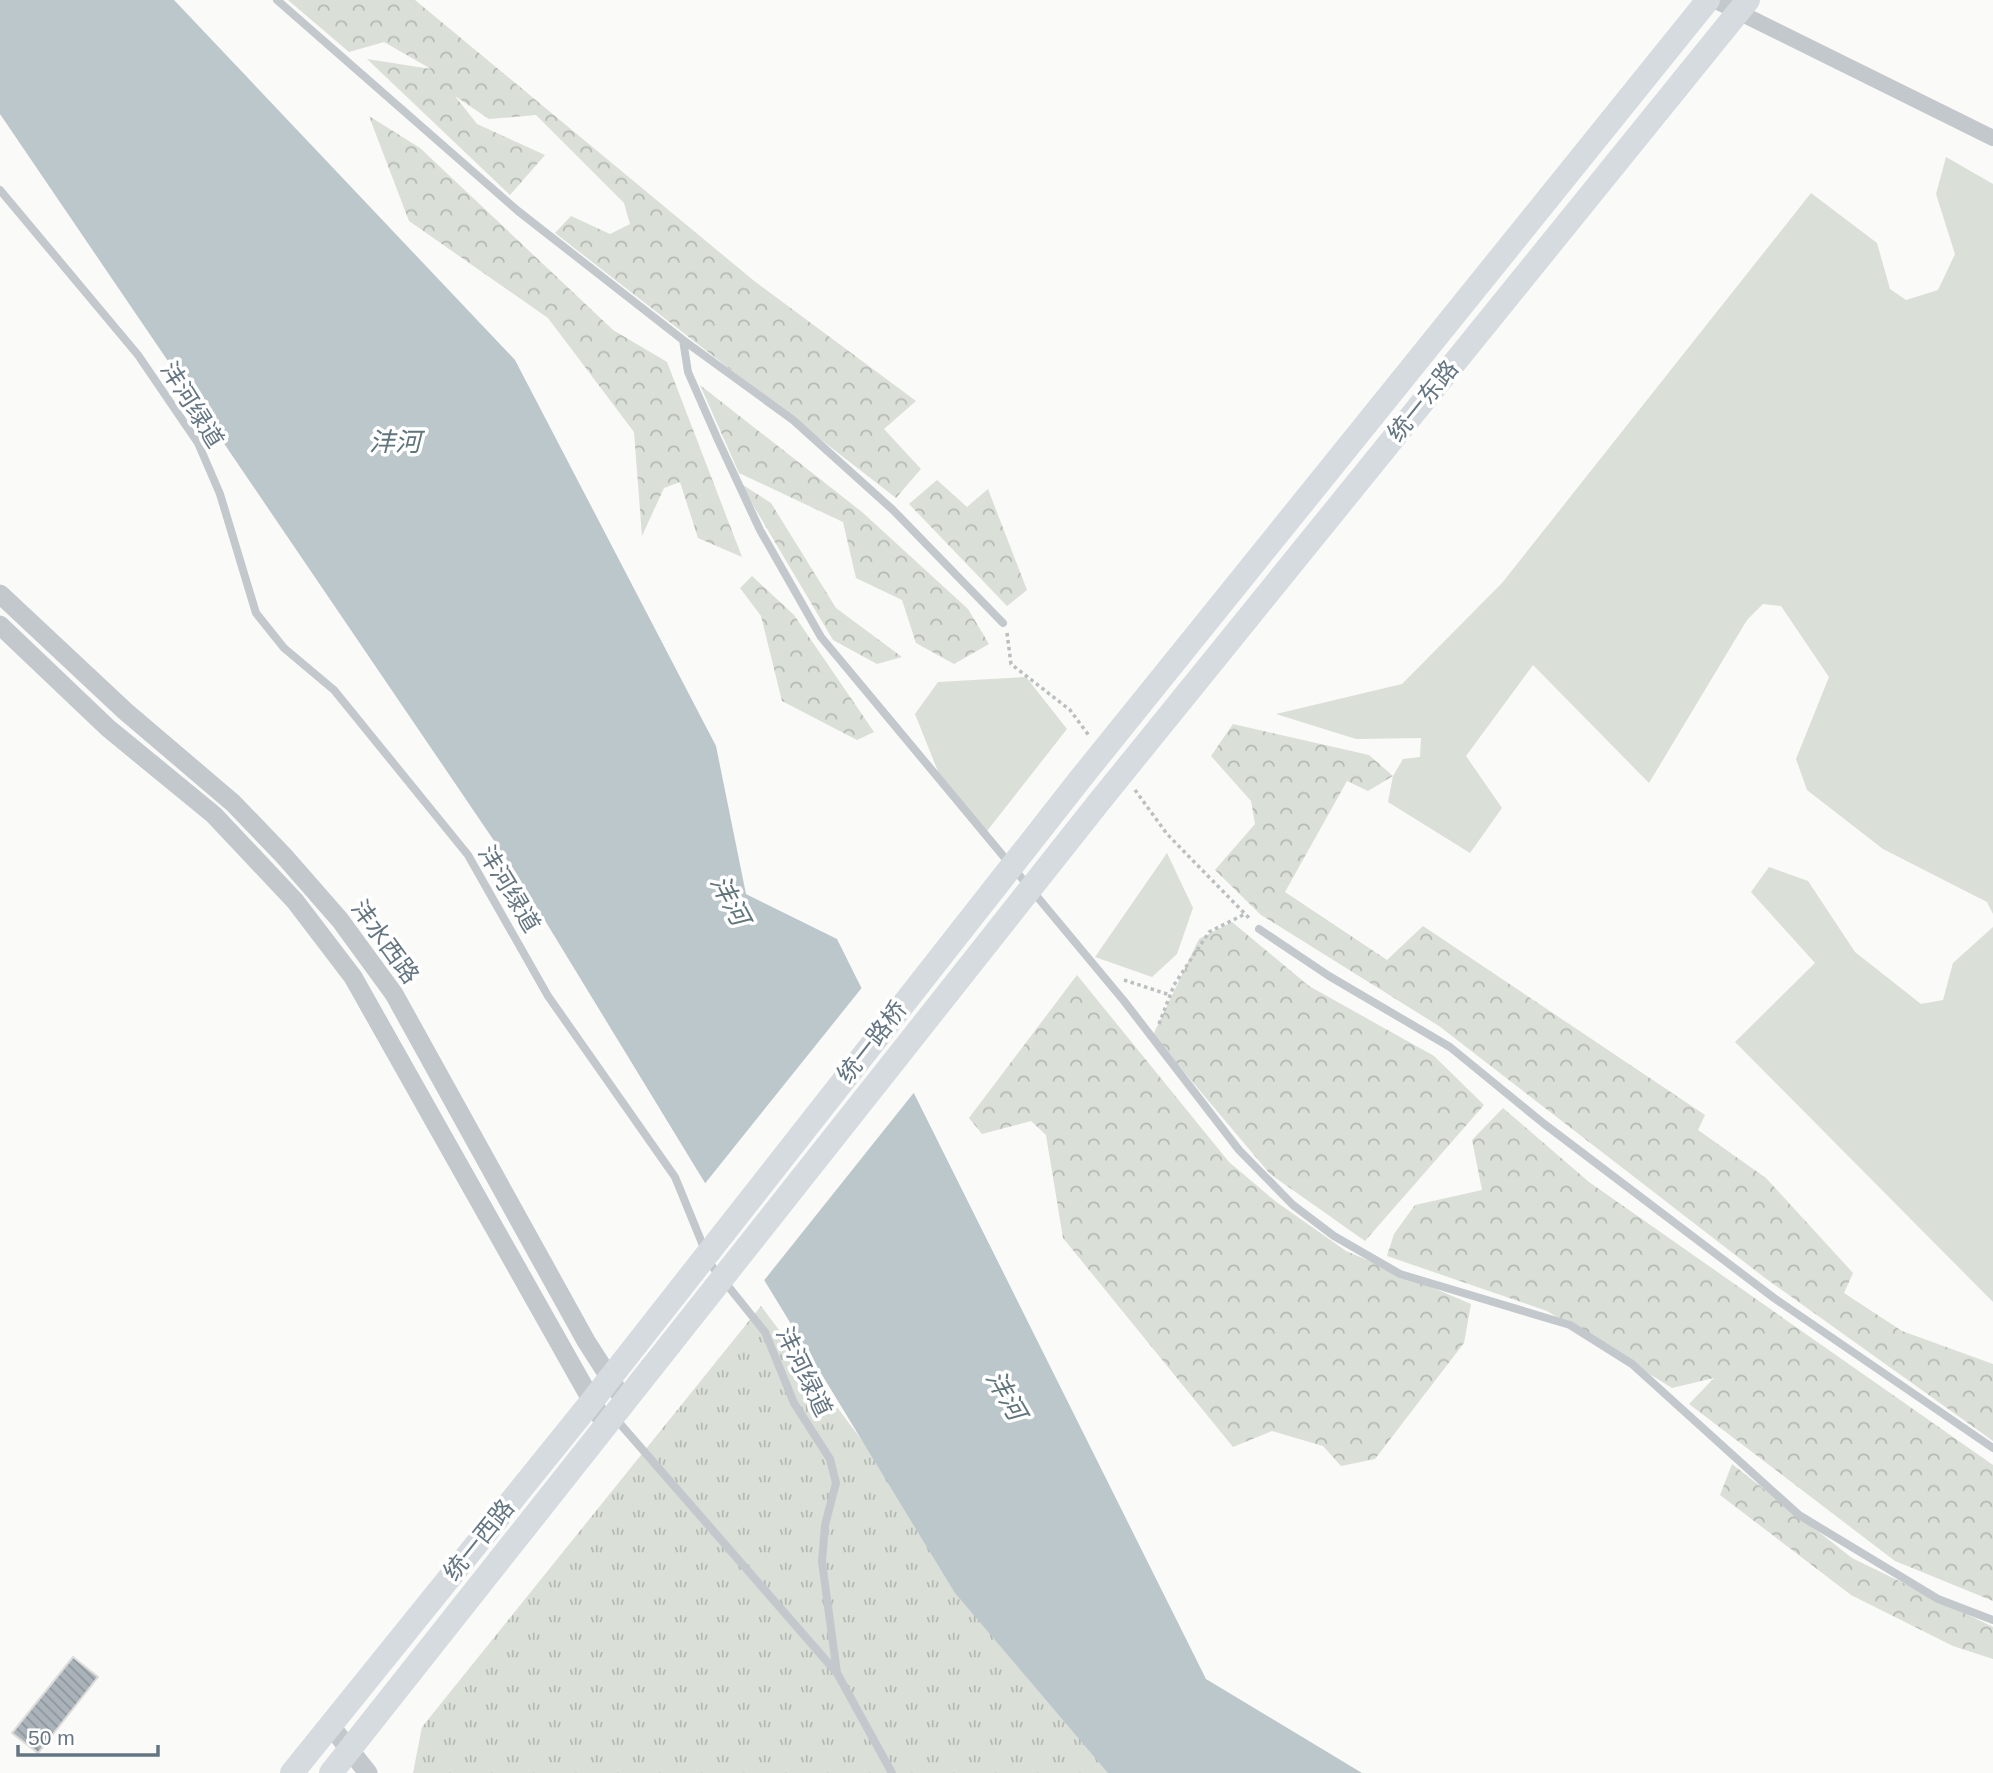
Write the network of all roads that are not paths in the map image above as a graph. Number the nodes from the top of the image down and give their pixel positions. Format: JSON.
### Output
{"nodes":[{"id":1,"x":277,"y":0,"type":"edge"},
{"id":2,"x":1708,"y":0,"type":"edge"},
{"id":3,"x":1714,"y":0,"type":"edge"},
{"id":4,"x":1742,"y":6,"type":"edge"},
{"id":5,"x":1993,"y":138,"type":"edge"},
{"id":6,"x":0,"y":190,"type":"edge"},
{"id":7,"x":683,"y":340,"type":"junction"},
{"id":8,"x":0,"y":594,"type":"edge"},
{"id":9,"x":1003,"y":623,"type":"road end"},
{"id":10,"x":0,"y":625,"type":"edge"},
{"id":11,"x":1080,"y":778,"type":"joint"},
{"id":12,"x":1099,"y":802,"type":"joint"},
{"id":13,"x":1259,"y":929,"type":"road end"},
{"id":14,"x":664,"y":1305,"type":"joint"},
{"id":15,"x":685,"y":1326,"type":"joint"},
{"id":16,"x":609,"y":1378,"type":"junction"},
{"id":17,"x":592,"y":1401,"type":"junction"},
{"id":18,"x":615,"y":1415,"type":"junction"},
{"id":19,"x":1993,"y":1448,"type":"edge"},
{"id":20,"x":1993,"y":1620,"type":"edge"},
{"id":21,"x":837,"y":1673,"type":"junction"},
{"id":22,"x":330,"y":1725,"type":"junction"},
{"id":23,"x":350,"y":1749,"type":"junction"},
{"id":24,"x":300,"y":1769,"type":"edge"},
{"id":25,"x":331,"y":1773,"type":"edge"},
{"id":26,"x":368,"y":1773,"type":"edge"},
{"id":27,"x":891,"y":1773,"type":"edge"}],
"edges":[{"from":1,"to":7,"type":"lane"},
{"from":2,"to":11,"type":"main road","name":"统一东路"},
{"from":3,"to":4,"type":"street"},
{"from":4,"to":5,"type":"street"},
{"from":4,"to":12,"type":"main road","name":"统一东路"},
{"from":6,"to":21,"type":"lane","name":"沣河绿道"},
{"from":7,"to":9,"type":"lane"},
{"from":7,"to":20,"type":"lane"},
{"from":8,"to":16,"type":"street","name":"沣水西路"},
{"from":10,"to":17,"type":"street","name":"沣水西路"},
{"from":11,"to":14,"type":"main road","name":"统一路桥"},
{"from":12,"to":15,"type":"main road","name":"统一路桥"},
{"from":13,"to":19,"type":"lane"},
{"from":14,"to":16,"type":"main road","name":"统一西路"},
{"from":15,"to":18,"type":"main road","name":"统一西路"},
{"from":16,"to":17,"type":"main road","name":"统一西路"},
{"from":16,"to":18,"type":"street","name":"沣水西路"},
{"from":17,"to":18,"type":"street","name":"沣水西路"},
{"from":17,"to":22,"type":"main road","name":"统一西路"},
{"from":18,"to":21,"type":"lane"},
{"from":18,"to":23,"type":"main road","name":"统一西路"},
{"from":21,"to":27,"type":"lane"},
{"from":22,"to":23,"type":"street"},
{"from":22,"to":24,"type":"main road","name":"统一西路"},
{"from":23,"to":25,"type":"main road","name":"统一西路"},
{"from":23,"to":26,"type":"street"}]}
